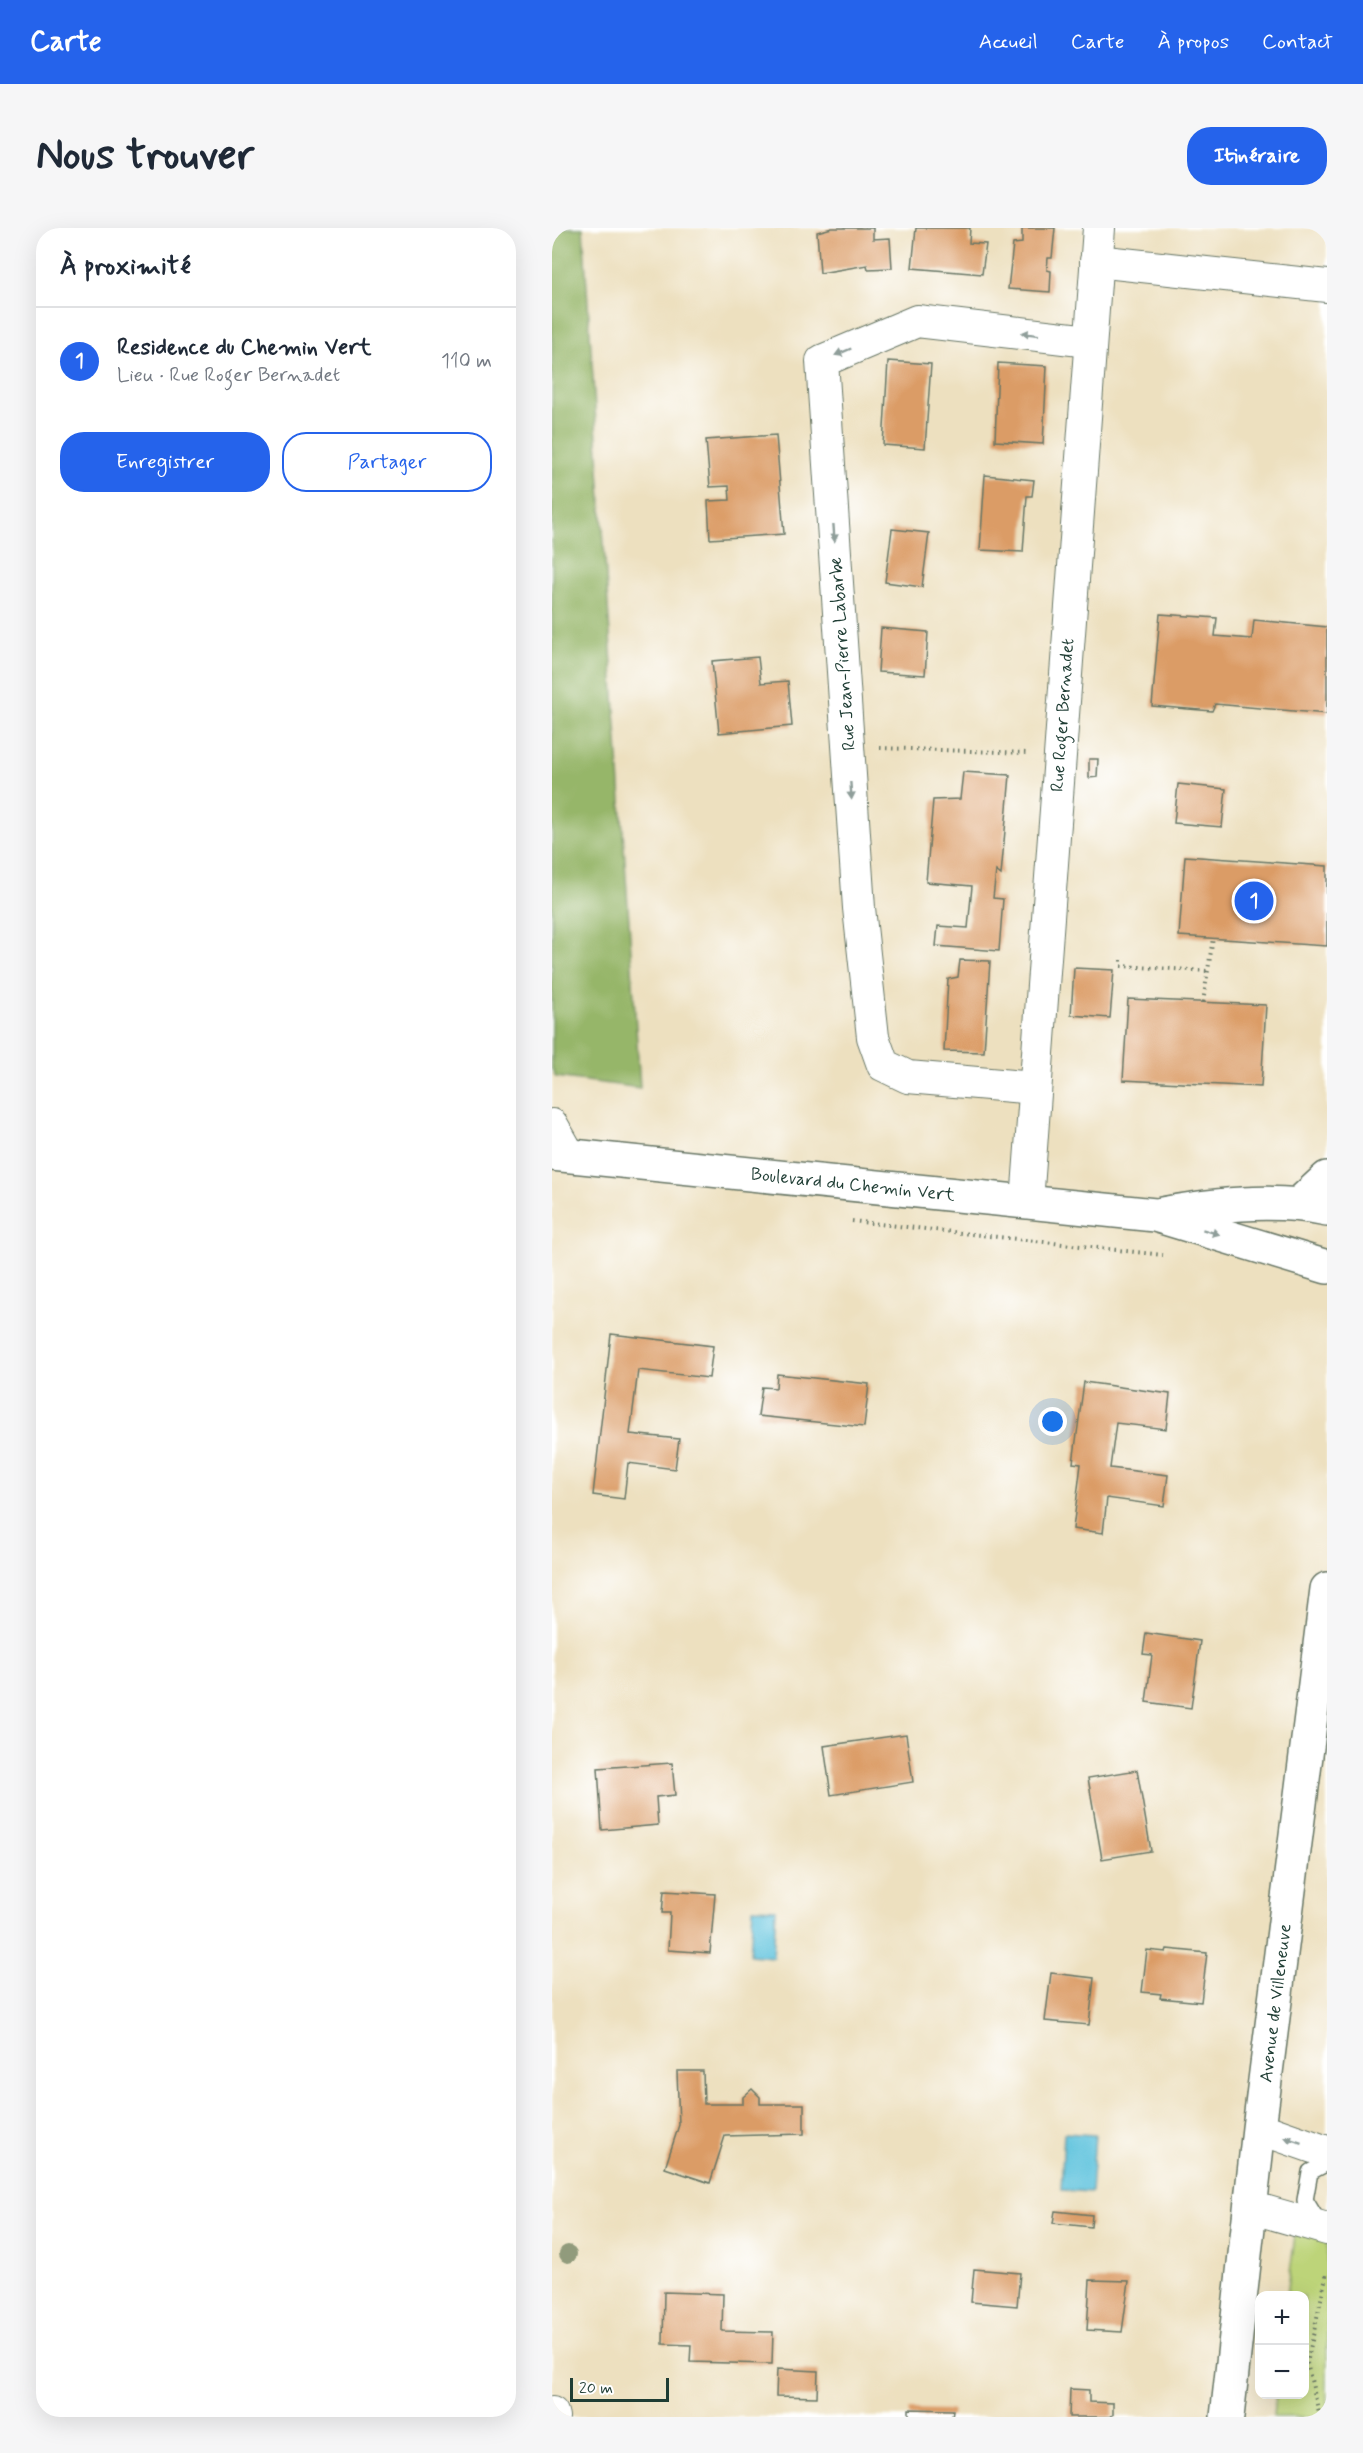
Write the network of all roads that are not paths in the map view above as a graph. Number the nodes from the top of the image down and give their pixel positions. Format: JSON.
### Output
{"nodes":[{"id":1,"x":1099,"y":228,"type":"edge"},
{"id":2,"x":1096,"y":261,"type":"junction"},
{"id":3,"x":1327,"y":285,"type":"edge"},
{"id":4,"x":1089,"y":341,"type":"junction"},
{"id":5,"x":1035,"y":1088,"type":"junction"},
{"id":6,"x":552,"y":1125,"type":"edge"},
{"id":7,"x":558,"y":1154,"type":"edge"},
{"id":8,"x":1327,"y":1178,"type":"edge"},
{"id":9,"x":1027,"y":1202,"type":"junction"},
{"id":10,"x":1314,"y":1206,"type":"edge"},
{"id":11,"x":1155,"y":1215,"type":"junction"},
{"id":12,"x":1327,"y":1267,"type":"edge"},
{"id":13,"x":1327,"y":1589,"type":"edge"},
{"id":14,"x":1323,"y":1658,"type":"edge"},
{"id":15,"x":1258,"y":2128,"type":"junction"},
{"id":16,"x":1327,"y":2152,"type":"edge"},
{"id":17,"x":1327,"y":2163,"type":"edge"},
{"id":18,"x":1250,"y":2207,"type":"junction"},
{"id":19,"x":1324,"y":2228,"type":"edge"},
{"id":20,"x":1227,"y":2417,"type":"edge"}],
"edges":[{"from":1,"to":2,"type":"street","name":"Rue Roger Bernadet"},
{"from":2,"to":3,"type":"street"},
{"from":2,"to":4,"type":"street","name":"Rue Roger Bernadet"},
{"from":4,"to":5,"type":"street","name":"Rue Roger Bernadet"},
{"from":4,"to":5,"type":"street","name":"Rue Jean-Pierre Labarbe","one_way":true},
{"from":5,"to":9,"type":"street","name":"Rue Roger Bernadet"},
{"from":6,"to":7,"type":"street"},
{"from":7,"to":9,"type":"street","name":"Boulevard du Chemin Vert"},
{"from":8,"to":10,"type":"street"},
{"from":9,"to":11,"type":"street","name":"Boulevard du Chemin Vert"},
{"from":10,"to":11,"type":"street","name":"Boulevard du Chemin Vert"},
{"from":11,"to":12,"type":"street","name":"Boulevard du Chemin Vert","one_way":true},
{"from":13,"to":14,"type":"street","name":"Avenue de Villeneuve"},
{"from":14,"to":15,"type":"street","name":"Avenue de Villeneuve"},
{"from":16,"to":15,"type":"street","one_way":true},
{"from":15,"to":18,"type":"street","name":"Avenue de Villeneuve"},
{"from":17,"to":19,"type":"lane"},
{"from":18,"to":19,"type":"street"},
{"from":18,"to":20,"type":"street","name":"Avenue de Villeneuve"}]}
